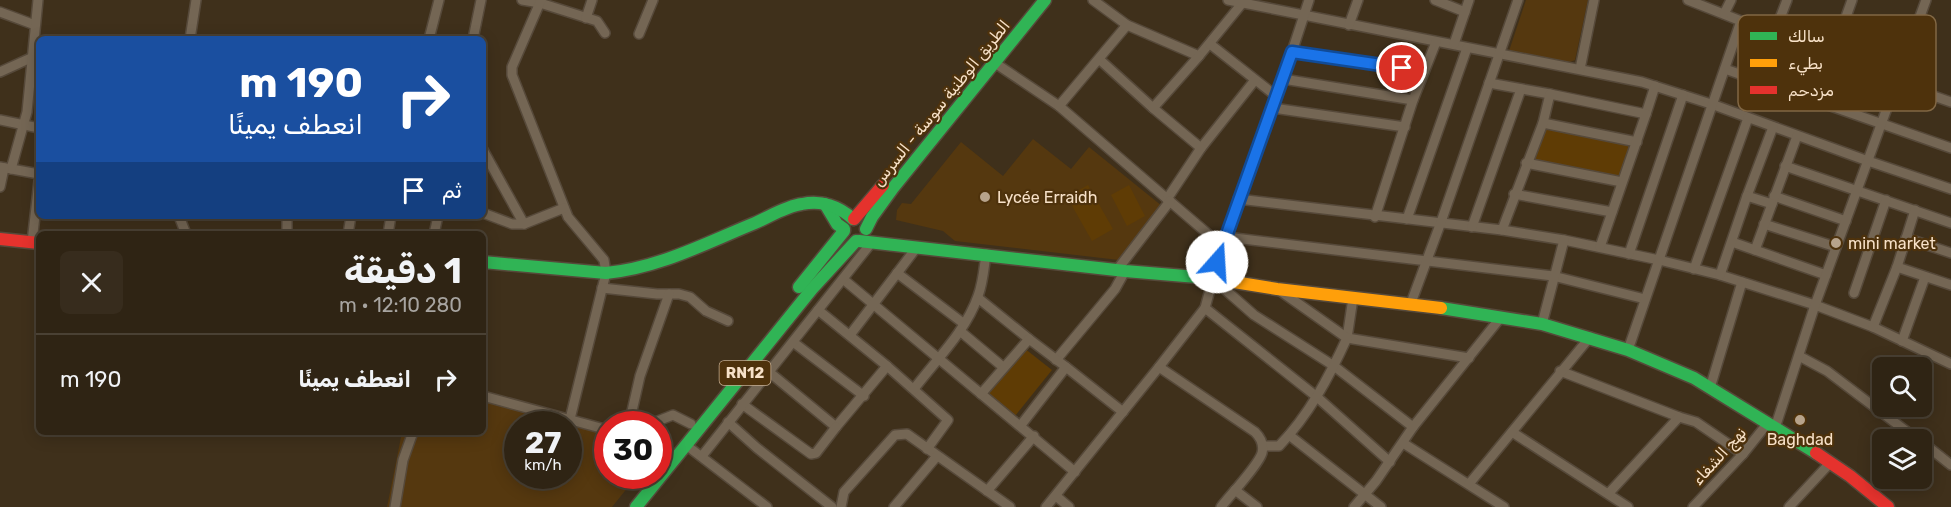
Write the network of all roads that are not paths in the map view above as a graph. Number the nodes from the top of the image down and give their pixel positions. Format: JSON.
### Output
{"nodes":[{"id":1,"x":38,"y":0,"type":"edge"},
{"id":2,"x":196,"y":0,"type":"edge"},
{"id":3,"x":439,"y":0,"type":"edge"},
{"id":4,"x":481,"y":0,"type":"edge"},
{"id":5,"x":522,"y":0,"type":"edge"},
{"id":6,"x":592,"y":0,"type":"edge"},
{"id":7,"x":653,"y":0,"type":"edge"},
{"id":8,"x":1033,"y":0,"type":"edge"},
{"id":9,"x":1045,"y":0,"type":"edge"},
{"id":10,"x":1093,"y":0,"type":"edge"},
{"id":11,"x":1227,"y":0,"type":"edge"},
{"id":12,"x":1309,"y":0,"type":"edge"},
{"id":13,"x":1358,"y":0,"type":"edge"},
{"id":14,"x":1435,"y":0,"type":"edge"},
{"id":15,"x":1469,"y":0,"type":"edge"},
{"id":16,"x":1518,"y":0,"type":"edge"},
{"id":17,"x":1594,"y":0,"type":"edge"},
{"id":18,"x":1688,"y":0,"type":"edge"},
{"id":19,"x":1731,"y":0,"type":"edge"},
{"id":20,"x":1787,"y":0,"type":"edge"},
{"id":21,"x":1852,"y":0,"type":"edge"},
{"id":22,"x":1926,"y":0,"type":"edge"},
{"id":23,"x":540,"y":2,"type":"edge"},
{"id":24,"x":1243,"y":2,"type":"edge"},
{"id":25,"x":0,"y":12,"type":"edge"},
{"id":26,"x":1465,"y":12,"type":"junction"},
{"id":27,"x":1724,"y":14,"type":"junction"},
{"id":28,"x":1781,"y":15,"type":"edge"},
{"id":29,"x":1847,"y":15,"type":"edge"},
{"id":30,"x":1921,"y":15,"type":"edge"},
{"id":31,"x":1303,"y":16,"type":"junction"},
{"id":32,"x":586,"y":18,"type":"junction"},
{"id":33,"x":1738,"y":20,"type":"edge"},
{"id":34,"x":35,"y":25,"type":"junction"},
{"id":35,"x":1127,"y":25,"type":"junction"},
{"id":36,"x":1349,"y":25,"type":"junction"},
{"id":37,"x":1738,"y":30,"type":"edge"},
{"id":38,"x":605,"y":33,"type":"dead end"},
{"id":39,"x":639,"y":34,"type":"dead end"},
{"id":40,"x":190,"y":36,"type":"edge"},
{"id":41,"x":430,"y":36,"type":"edge"},
{"id":42,"x":474,"y":36,"type":"edge"},
{"id":43,"x":1436,"y":42,"type":"junction"},
{"id":44,"x":1210,"y":44,"type":"junction"},
{"id":45,"x":1454,"y":44,"type":"junction"},
{"id":46,"x":1467,"y":48,"type":"junction"},
{"id":47,"x":35,"y":50,"type":"edge"},
{"id":48,"x":1292,"y":52,"type":"junction"},
{"id":49,"x":1499,"y":53,"type":"junction"},
{"id":50,"x":1199,"y":56,"type":"junction"},
{"id":51,"x":1099,"y":59,"type":"junction"},
{"id":52,"x":995,"y":63,"type":"junction"},
{"id":53,"x":1580,"y":69,"type":"junction"},
{"id":54,"x":1725,"y":69,"type":"junction"},
{"id":55,"x":0,"y":72,"type":"edge"},
{"id":56,"x":1424,"y":72,"type":"junction"},
{"id":57,"x":1738,"y":74,"type":"edge"},
{"id":58,"x":1283,"y":79,"type":"junction"},
{"id":59,"x":1255,"y":80,"type":"junction"},
{"id":60,"x":1489,"y":83,"type":"junction"},
{"id":61,"x":1655,"y":86,"type":"junction"},
{"id":62,"x":1521,"y":89,"type":"junction"},
{"id":63,"x":1550,"y":94,"type":"junction"},
{"id":64,"x":1683,"y":95,"type":"junction"},
{"id":65,"x":1276,"y":96,"type":"junction"},
{"id":66,"x":1936,"y":97,"type":"edge"},
{"id":67,"x":1413,"y":100,"type":"junction"},
{"id":68,"x":1951,"y":102,"type":"edge"},
{"id":69,"x":1714,"y":105,"type":"junction"},
{"id":70,"x":1059,"y":106,"type":"junction"},
{"id":71,"x":1153,"y":108,"type":"junction"},
{"id":72,"x":1273,"y":108,"type":"junction"},
{"id":73,"x":1844,"y":111,"type":"edge"},
{"id":74,"x":1886,"y":111,"type":"edge"},
{"id":75,"x":1646,"y":114,"type":"junction"},
{"id":76,"x":1748,"y":118,"type":"junction"},
{"id":77,"x":0,"y":120,"type":"edge"},
{"id":78,"x":1543,"y":123,"type":"junction"},
{"id":79,"x":1881,"y":124,"type":"junction"},
{"id":80,"x":24,"y":125,"type":"junction"},
{"id":81,"x":1405,"y":127,"type":"junction"},
{"id":82,"x":1773,"y":127,"type":"junction"},
{"id":83,"x":36,"y":128,"type":"edge"},
{"id":84,"x":1797,"y":136,"type":"junction"},
{"id":85,"x":1637,"y":142,"type":"junction"},
{"id":86,"x":1201,"y":148,"type":"junction"},
{"id":87,"x":1951,"y":148,"type":"edge"},
{"id":88,"x":486,"y":155,"type":"edge"},
{"id":89,"x":1868,"y":161,"type":"junction"},
{"id":90,"x":1526,"y":163,"type":"junction"},
{"id":91,"x":1785,"y":166,"type":"junction"},
{"id":92,"x":5,"y":168,"type":"edge"},
{"id":93,"x":36,"y":173,"type":"edge"},
{"id":94,"x":1622,"y":182,"type":"junction"},
{"id":95,"x":0,"y":188,"type":"edge"},
{"id":96,"x":1951,"y":189,"type":"edge"},
{"id":97,"x":1856,"y":191,"type":"junction"},
{"id":98,"x":1514,"y":194,"type":"junction"},
{"id":99,"x":1747,"y":196,"type":"junction"},
{"id":100,"x":1238,"y":199,"type":"junction"},
{"id":101,"x":1168,"y":200,"type":"junction"},
{"id":102,"x":1773,"y":200,"type":"junction"},
{"id":103,"x":1886,"y":200,"type":"junction"},
{"id":104,"x":825,"y":204,"type":"junction"},
{"id":105,"x":564,"y":208,"type":"junction"},
{"id":106,"x":1915,"y":210,"type":"junction"},
{"id":107,"x":1612,"y":212,"type":"junction"},
{"id":108,"x":486,"y":214,"type":"edge"},
{"id":109,"x":1374,"y":216,"type":"junction"},
{"id":110,"x":853,"y":219,"type":"junction"},
{"id":111,"x":1407,"y":219,"type":"junction"},
{"id":112,"x":1846,"y":221,"type":"junction"},
{"id":113,"x":1441,"y":222,"type":"junction"},
{"id":114,"x":1951,"y":223,"type":"edge"},
{"id":115,"x":524,"y":224,"type":"junction"},
{"id":116,"x":1764,"y":224,"type":"junction"},
{"id":117,"x":1472,"y":227,"type":"junction"},
{"id":118,"x":844,"y":230,"type":"junction"},
{"id":119,"x":1502,"y":230,"type":"junction"},
{"id":120,"x":864,"y":237,"type":"junction"},
{"id":121,"x":1906,"y":238,"type":"junction"},
{"id":122,"x":0,"y":239,"type":"edge"},
{"id":123,"x":1564,"y":240,"type":"junction"},
{"id":124,"x":1224,"y":241,"type":"junction"},
{"id":125,"x":1732,"y":242,"type":"junction"},
{"id":126,"x":36,"y":243,"type":"edge"},
{"id":127,"x":917,"y":247,"type":"junction"},
{"id":128,"x":1600,"y":247,"type":"junction"},
{"id":129,"x":1836,"y":247,"type":"junction"},
{"id":130,"x":1755,"y":250,"type":"junction"},
{"id":131,"x":986,"y":254,"type":"junction"},
{"id":132,"x":1629,"y":254,"type":"junction"},
{"id":133,"x":1951,"y":254,"type":"edge"},
{"id":134,"x":1659,"y":260,"type":"junction"},
{"id":135,"x":486,"y":262,"type":"edge"},
{"id":136,"x":1425,"y":262,"type":"junction"},
{"id":137,"x":1897,"y":267,"type":"junction"},
{"id":138,"x":1694,"y":269,"type":"junction"},
{"id":139,"x":1121,"y":270,"type":"junction"},
{"id":140,"x":606,"y":273,"type":"junction"},
{"id":141,"x":897,"y":273,"type":"junction"},
{"id":142,"x":1720,"y":275,"type":"junction"},
{"id":143,"x":1826,"y":275,"type":"junction"},
{"id":144,"x":1553,"y":276,"type":"junction"},
{"id":145,"x":1925,"y":277,"type":"junction"},
{"id":146,"x":843,"y":279,"type":"junction"},
{"id":147,"x":1212,"y":279,"type":"junction"},
{"id":148,"x":1742,"y":282,"type":"junction"},
{"id":149,"x":1951,"y":285,"type":"edge"},
{"id":150,"x":602,"y":288,"type":"junction"},
{"id":151,"x":1277,"y":289,"type":"junction"},
{"id":152,"x":1854,"y":293,"type":"dead end"},
{"id":153,"x":669,"y":294,"type":"junction"},
{"id":154,"x":978,"y":298,"type":"junction"},
{"id":155,"x":1353,"y":298,"type":"junction"},
{"id":156,"x":1645,"y":299,"type":"junction"},
{"id":157,"x":873,"y":303,"type":"junction"},
{"id":158,"x":1411,"y":303,"type":"junction"},
{"id":159,"x":1815,"y":305,"type":"junction"},
{"id":160,"x":1205,"y":308,"type":"junction"},
{"id":161,"x":818,"y":310,"type":"junction"},
{"id":162,"x":1501,"y":317,"type":"junction"},
{"id":163,"x":729,"y":321,"type":"dead end"},
{"id":164,"x":1542,"y":324,"type":"junction"},
{"id":165,"x":961,"y":327,"type":"junction"},
{"id":166,"x":1873,"y":327,"type":"junction"},
{"id":167,"x":850,"y":335,"type":"junction"},
{"id":168,"x":1590,"y":337,"type":"junction"},
{"id":169,"x":1029,"y":339,"type":"junction"},
{"id":170,"x":1347,"y":339,"type":"junction"},
{"id":171,"x":1902,"y":341,"type":"junction"},
{"id":172,"x":793,"y":342,"type":"junction"},
{"id":173,"x":1628,"y":350,"type":"junction"},
{"id":174,"x":1799,"y":356,"type":"junction"},
{"id":175,"x":938,"y":357,"type":"junction"},
{"id":176,"x":1469,"y":358,"type":"junction"},
{"id":177,"x":1056,"y":360,"type":"junction"},
{"id":178,"x":1951,"y":364,"type":"edge"},
{"id":179,"x":887,"y":366,"type":"junction"},
{"id":180,"x":1334,"y":366,"type":"junction"},
{"id":181,"x":1003,"y":367,"type":"junction"},
{"id":182,"x":1066,"y":367,"type":"junction"},
{"id":183,"x":1159,"y":367,"type":"junction"},
{"id":184,"x":1560,"y":371,"type":"junction"},
{"id":185,"x":769,"y":372,"type":"junction"},
{"id":186,"x":1710,"y":388,"type":"junction"},
{"id":187,"x":914,"y":389,"type":"junction"},
{"id":188,"x":981,"y":394,"type":"junction"},
{"id":189,"x":864,"y":396,"type":"junction"},
{"id":190,"x":486,"y":397,"type":"edge"},
{"id":191,"x":1317,"y":397,"type":"junction"},
{"id":192,"x":742,"y":404,"type":"junction"},
{"id":193,"x":540,"y":411,"type":"edge"},
{"id":194,"x":572,"y":411,"type":"edge"},
{"id":195,"x":632,"y":411,"type":"edge"},
{"id":196,"x":1123,"y":412,"type":"junction"},
{"id":197,"x":672,"y":415,"type":"edge"},
{"id":198,"x":1679,"y":417,"type":"junction"},
{"id":199,"x":728,"y":422,"type":"junction"},
{"id":200,"x":691,"y":424,"type":"junction"},
{"id":201,"x":1021,"y":425,"type":"junction"},
{"id":202,"x":1771,"y":426,"type":"junction"},
{"id":203,"x":836,"y":427,"type":"junction"},
{"id":204,"x":1413,"y":428,"type":"junction"},
{"id":205,"x":1903,"y":429,"type":"edge"},
{"id":206,"x":1512,"y":432,"type":"junction"},
{"id":207,"x":412,"y":435,"type":"edge"},
{"id":208,"x":1289,"y":435,"type":"junction"},
{"id":209,"x":1034,"y":436,"type":"junction"},
{"id":210,"x":1403,"y":443,"type":"junction"},
{"id":211,"x":686,"y":445,"type":"junction"},
{"id":212,"x":1263,"y":446,"type":"junction"},
{"id":213,"x":672,"y":447,"type":"edge"},
{"id":214,"x":927,"y":449,"type":"junction"},
{"id":215,"x":1932,"y":450,"type":"edge"},
{"id":216,"x":1743,"y":454,"type":"junction"},
{"id":217,"x":702,"y":456,"type":"junction"},
{"id":218,"x":938,"y":456,"type":"junction"},
{"id":219,"x":1390,"y":462,"type":"junction"},
{"id":220,"x":1830,"y":463,"type":"junction"},
{"id":221,"x":1951,"y":465,"type":"edge"},
{"id":222,"x":1075,"y":472,"type":"junction"},
{"id":223,"x":1469,"y":484,"type":"junction"},
{"id":224,"x":639,"y":489,"type":"edge"},
{"id":225,"x":1235,"y":490,"type":"junction"},
{"id":226,"x":987,"y":491,"type":"junction"},
{"id":227,"x":1610,"y":493,"type":"junction"},
{"id":228,"x":1364,"y":495,"type":"junction"},
{"id":229,"x":1056,"y":496,"type":"junction"},
{"id":230,"x":997,"y":498,"type":"junction"},
{"id":231,"x":756,"y":499,"type":"junction"},
{"id":232,"x":1885,"y":506,"type":"edge"},
{"id":233,"x":395,"y":507,"type":"edge"},
{"id":234,"x":624,"y":507,"type":"edge"},
{"id":235,"x":636,"y":507,"type":"edge"},
{"id":236,"x":750,"y":507,"type":"edge"},
{"id":237,"x":767,"y":507,"type":"edge"},
{"id":238,"x":832,"y":507,"type":"edge"},
{"id":239,"x":841,"y":507,"type":"edge"},
{"id":240,"x":894,"y":507,"type":"edge"},
{"id":241,"x":990,"y":507,"type":"edge"},
{"id":242,"x":1010,"y":507,"type":"edge"},
{"id":243,"x":1046,"y":507,"type":"edge"},
{"id":244,"x":1069,"y":507,"type":"edge"},
{"id":245,"x":1221,"y":507,"type":"edge"},
{"id":246,"x":1257,"y":507,"type":"edge"},
{"id":247,"x":1354,"y":507,"type":"edge"},
{"id":248,"x":1381,"y":507,"type":"edge"},
{"id":249,"x":1504,"y":507,"type":"edge"},
{"id":250,"x":1628,"y":507,"type":"edge"},
{"id":251,"x":1693,"y":507,"type":"edge"},
{"id":252,"x":1789,"y":507,"type":"edge"}],
"edges":[{"from":1,"to":34,"type":"street"},
{"from":2,"to":40,"type":"street"},
{"from":3,"to":41,"type":"street"},
{"from":4,"to":42,"type":"street"},
{"from":5,"to":23,"type":"street"},
{"from":6,"to":32,"type":"street"},
{"from":7,"to":39,"type":"street"},
{"from":8,"to":110,"type":"main road","name":"الطريق الوطنية سوسة - السرس","number":"RN12"},
{"from":9,"to":52,"type":"main road","name":"الطريق الوطنية سوسة - السرس","number":"RN12"},
{"from":10,"to":35,"type":"street"},
{"from":11,"to":24,"type":"street"},
{"from":12,"to":31,"type":"street"},
{"from":13,"to":36,"type":"street"},
{"from":14,"to":26,"type":"street"},
{"from":15,"to":26,"type":"street"},
{"from":16,"to":49,"type":"street"},
{"from":17,"to":53,"type":"street"},
{"from":18,"to":27,"type":"street"},
{"from":19,"to":27,"type":"street"},
{"from":20,"to":28,"type":"street"},
{"from":21,"to":29,"type":"street"},
{"from":22,"to":30,"type":"street"},
{"from":23,"to":32,"type":"street"},
{"from":23,"to":105,"type":"street"},
{"from":24,"to":31,"type":"street"},
{"from":24,"to":44,"type":"street"},
{"from":25,"to":34,"type":"street"},
{"from":26,"to":45,"type":"street"},
{"from":27,"to":33,"type":"street"},
{"from":31,"to":36,"type":"street"},
{"from":31,"to":48,"type":"street"},
{"from":32,"to":38,"type":"street"},
{"from":34,"to":47,"type":"street"},
{"from":35,"to":50,"type":"street"},
{"from":35,"to":51,"type":"street"},
{"from":36,"to":43,"type":"street"},
{"from":37,"to":54,"type":"street"},
{"from":43,"to":45,"type":"street"},
{"from":43,"to":56,"type":"street"},
{"from":44,"to":50,"type":"street"},
{"from":44,"to":59,"type":"street"},
{"from":45,"to":46,"type":"street"},
{"from":46,"to":49,"type":"street"},
{"from":46,"to":111,"type":"street"},
{"from":47,"to":55,"type":"street"},
{"from":47,"to":80,"type":"street"},
{"from":48,"to":56,"type":"street"},
{"from":48,"to":58,"type":"street"},
{"from":49,"to":53,"type":"street"},
{"from":49,"to":60,"type":"street"},
{"from":50,"to":71,"type":"street"},
{"from":51,"to":70,"type":"street"},
{"from":51,"to":71,"type":"street"},
{"from":52,"to":70,"type":"street"},
{"from":52,"to":120,"type":"main road","name":"الطريق الوطنية سوسة - السرس","number":"RN12"},
{"from":53,"to":61,"type":"street"},
{"from":54,"to":57,"type":"street"},
{"from":54,"to":69,"type":"street"},
{"from":56,"to":67,"type":"street"},
{"from":58,"to":65,"type":"street"},
{"from":58,"to":67,"type":"street"},
{"from":59,"to":65,"type":"street"},
{"from":59,"to":86,"type":"street"},
{"from":60,"to":62,"type":"street"},
{"from":60,"to":113,"type":"street"},
{"from":61,"to":64,"type":"street"},
{"from":61,"to":75,"type":"street"},
{"from":62,"to":63,"type":"street"},
{"from":62,"to":117,"type":"street"},
{"from":63,"to":75,"type":"street"},
{"from":63,"to":78,"type":"street"},
{"from":64,"to":69,"type":"street"},
{"from":64,"to":132,"type":"street"},
{"from":65,"to":72,"type":"street"},
{"from":66,"to":68,"type":"street"},
{"from":67,"to":81,"type":"street"},
{"from":69,"to":76,"type":"street"},
{"from":69,"to":134,"type":"street"},
{"from":70,"to":101,"type":"street"},
{"from":71,"to":86,"type":"street"},
{"from":72,"to":81,"type":"street"},
{"from":72,"to":100,"type":"street"},
{"from":73,"to":79,"type":"street"},
{"from":74,"to":79,"type":"street"},
{"from":75,"to":85,"type":"street"},
{"from":76,"to":82,"type":"street"},
{"from":76,"to":138,"type":"street"},
{"from":77,"to":80,"type":"street"},
{"from":78,"to":85,"type":"street"},
{"from":78,"to":90,"type":"street"},
{"from":79,"to":87,"type":"street"},
{"from":79,"to":89,"type":"street"},
{"from":80,"to":83,"type":"street"},
{"from":80,"to":92,"type":"street"},
{"from":81,"to":109,"type":"street"},
{"from":82,"to":84,"type":"street"},
{"from":82,"to":99,"type":"street"},
{"from":84,"to":89,"type":"street"},
{"from":84,"to":91,"type":"street"},
{"from":85,"to":94,"type":"street"},
{"from":86,"to":101,"type":"street"},
{"from":88,"to":115,"type":"street"},
{"from":89,"to":96,"type":"street"},
{"from":89,"to":97,"type":"street"},
{"from":90,"to":94,"type":"street"},
{"from":90,"to":98,"type":"street"},
{"from":91,"to":97,"type":"street"},
{"from":91,"to":102,"type":"street"},
{"from":92,"to":93,"type":"street"},
{"from":92,"to":95,"type":"street"},
{"from":94,"to":107,"type":"street"},
{"from":97,"to":103,"type":"street"},
{"from":97,"to":112,"type":"street"},
{"from":98,"to":107,"type":"street"},
{"from":98,"to":119,"type":"street"},
{"from":99,"to":102,"type":"street"},
{"from":99,"to":125,"type":"street"},
{"from":100,"to":109,"type":"street"},
{"from":100,"to":124,"type":"street"},
{"from":101,"to":124,"type":"street"},
{"from":101,"to":139,"type":"street"},
{"from":102,"to":112,"type":"street"},
{"from":102,"to":116,"type":"street"},
{"from":103,"to":106,"type":"street"},
{"from":103,"to":152,"type":"street"},
{"from":104,"to":110,"type":"main road"},
{"from":104,"to":118,"type":"main road"},
{"from":104,"to":140,"type":"main road"},
{"from":105,"to":115,"type":"street"},
{"from":105,"to":140,"type":"street"},
{"from":106,"to":114,"type":"street"},
{"from":106,"to":121,"type":"street"},
{"from":107,"to":128,"type":"street"},
{"from":108,"to":115,"type":"street"},
{"from":109,"to":111,"type":"street"},
{"from":110,"to":118,"type":"main road","number":"RN12"},
{"from":110,"to":120,"type":"main road"},
{"from":111,"to":113,"type":"street"},
{"from":112,"to":129,"type":"street"},
{"from":113,"to":117,"type":"street"},
{"from":113,"to":136,"type":"street"},
{"from":116,"to":129,"type":"street"},
{"from":116,"to":130,"type":"street"},
{"from":117,"to":119,"type":"street"},
{"from":118,"to":120,"type":"main road"},
{"from":118,"to":200,"type":"main road","number":"RN12"},
{"from":119,"to":123,"type":"street"},
{"from":120,"to":127,"type":"main road"},
{"from":120,"to":146,"type":"street"},
{"from":120,"to":211,"type":"main road","name":"الطريق الوطنية سوسة - السرس","number":"RN12"},
{"from":121,"to":133,"type":"street"},
{"from":121,"to":137,"type":"street"},
{"from":122,"to":126,"type":"main road"},
{"from":123,"to":128,"type":"street"},
{"from":123,"to":144,"type":"street"},
{"from":124,"to":136,"type":"street"},
{"from":124,"to":147,"type":"street"},
{"from":125,"to":130,"type":"street"},
{"from":125,"to":142,"type":"street"},
{"from":127,"to":131,"type":"main road"},
{"from":127,"to":141,"type":"street"},
{"from":128,"to":132,"type":"street"},
{"from":129,"to":143,"type":"street"},
{"from":130,"to":143,"type":"street"},
{"from":131,"to":139,"type":"main road"},
{"from":131,"to":154,"type":"street"},
{"from":132,"to":134,"type":"street"},
{"from":134,"to":138,"type":"street"},
{"from":134,"to":156,"type":"street"},
{"from":135,"to":140,"type":"main road"},
{"from":136,"to":144,"type":"street"},
{"from":136,"to":158,"type":"street"},
{"from":137,"to":145,"type":"street"},
{"from":137,"to":166,"type":"street"},
{"from":138,"to":142,"type":"street"},
{"from":139,"to":147,"type":"main road"},
{"from":139,"to":177,"type":"street"},
{"from":140,"to":150,"type":"street"},
{"from":141,"to":157,"type":"street"},
{"from":141,"to":165,"type":"street"},
{"from":142,"to":148,"type":"street"},
{"from":143,"to":159,"type":"street"},
{"from":144,"to":156,"type":"street"},
{"from":144,"to":164,"type":"street"},
{"from":145,"to":149,"type":"street"},
{"from":145,"to":171,"type":"street"},
{"from":146,"to":157,"type":"street"},
{"from":146,"to":161,"type":"street"},
{"from":147,"to":151,"type":"main road"},
{"from":147,"to":160,"type":"street"},
{"from":147,"to":180,"type":"street"},
{"from":148,"to":159,"type":"street"},
{"from":148,"to":186,"type":"street"},
{"from":150,"to":153,"type":"street"},
{"from":150,"to":194,"type":"street"},
{"from":151,"to":155,"type":"main road"},
{"from":151,"to":170,"type":"street"},
{"from":153,"to":163,"type":"street"},
{"from":153,"to":195,"type":"street"},
{"from":154,"to":165,"type":"street"},
{"from":154,"to":169,"type":"street"},
{"from":155,"to":158,"type":"main road"},
{"from":155,"to":170,"type":"street"},
{"from":156,"to":173,"type":"street"},
{"from":157,"to":167,"type":"street"},
{"from":157,"to":175,"type":"street"},
{"from":158,"to":162,"type":"main road"},
{"from":159,"to":166,"type":"street"},
{"from":159,"to":174,"type":"street"},
{"from":160,"to":183,"type":"street"},
{"from":160,"to":191,"type":"street"},
{"from":161,"to":167,"type":"street"},
{"from":161,"to":172,"type":"street"},
{"from":162,"to":164,"type":"main road"},
{"from":162,"to":176,"type":"street"},
{"from":164,"to":168,"type":"main road"},
{"from":165,"to":175,"type":"street"},
{"from":165,"to":181,"type":"street"},
{"from":166,"to":171,"type":"street"},
{"from":167,"to":179,"type":"street"},
{"from":168,"to":173,"type":"main road"},
{"from":168,"to":184,"type":"street"},
{"from":169,"to":177,"type":"street"},
{"from":169,"to":181,"type":"street"},
{"from":170,"to":176,"type":"street"},
{"from":170,"to":180,"type":"street"},
{"from":171,"to":178,"type":"street"},
{"from":172,"to":185,"type":"street"},
{"from":172,"to":189,"type":"street"},
{"from":173,"to":186,"type":"main road"},
{"from":174,"to":202,"type":"street"},
{"from":174,"to":205,"type":"street"},
{"from":175,"to":187,"type":"street"},
{"from":175,"to":188,"type":"street"},
{"from":176,"to":204,"type":"street"},
{"from":177,"to":182,"type":"street"},
{"from":179,"to":187,"type":"street"},
{"from":179,"to":189,"type":"street"},
{"from":180,"to":191,"type":"street"},
{"from":180,"to":204,"type":"street"},
{"from":181,"to":188,"type":"street"},
{"from":182,"to":196,"type":"street"},
{"from":182,"to":201,"type":"street"},
{"from":183,"to":196,"type":"street"},
{"from":183,"to":212,"type":"street"},
{"from":184,"to":198,"type":"street"},
{"from":184,"to":206,"type":"street"},
{"from":185,"to":192,"type":"street"},
{"from":185,"to":203,"type":"street"},
{"from":186,"to":202,"type":"main road"},
{"from":187,"to":214,"type":"street"},
{"from":188,"to":201,"type":"street"},
{"from":189,"to":203,"type":"street"},
{"from":190,"to":193,"type":"street"},
{"from":191,"to":208,"type":"street"},
{"from":191,"to":219,"type":"street"},
{"from":192,"to":199,"type":"street"},
{"from":192,"to":203,"type":"street"},
{"from":196,"to":222,"type":"street"},
{"from":197,"to":200,"type":"street"},
{"from":198,"to":216,"type":"street"},
{"from":198,"to":227,"type":"street"},
{"from":199,"to":217,"type":"street"},
{"from":199,"to":238,"type":"street"},
{"from":200,"to":213,"type":"main road","number":"RN12"},
{"from":201,"to":209,"type":"street"},
{"from":202,"to":216,"type":"street","name":"نهج الشفاء"},
{"from":202,"to":220,"type":"main road"},
{"from":204,"to":210,"type":"street"},
{"from":206,"to":223,"type":"street"},
{"from":206,"to":227,"type":"street"},
{"from":207,"to":233,"type":"street"},
{"from":208,"to":212,"type":"street"},
{"from":208,"to":228,"type":"street"},
{"from":209,"to":222,"type":"street"},
{"from":209,"to":226,"type":"street"},
{"from":210,"to":219,"type":"street"},
{"from":210,"to":223,"type":"street"},
{"from":211,"to":217,"type":"street"},
{"from":211,"to":235,"type":"main road","name":"الطريق الوطنية سوسة - السرس","number":"RN12"},
{"from":212,"to":225,"type":"street"},
{"from":214,"to":218,"type":"street"},
{"from":214,"to":239,"type":"street"},
{"from":215,"to":221,"type":"street"},
{"from":216,"to":251,"type":"street","name":"نهج الشفاء"},
{"from":217,"to":231,"type":"street"},
{"from":218,"to":226,"type":"street"},
{"from":218,"to":240,"type":"street"},
{"from":219,"to":228,"type":"street"},
{"from":220,"to":232,"type":"main road"},
{"from":220,"to":252,"type":"street"},
{"from":222,"to":229,"type":"street"},
{"from":223,"to":249,"type":"street"},
{"from":224,"to":234,"type":"main road"},
{"from":225,"to":245,"type":"street"},
{"from":225,"to":246,"type":"street"},
{"from":226,"to":230,"type":"street"},
{"from":227,"to":250,"type":"street"},
{"from":228,"to":247,"type":"street"},
{"from":228,"to":248,"type":"street"},
{"from":229,"to":243,"type":"street"},
{"from":229,"to":244,"type":"street"},
{"from":230,"to":241,"type":"street"},
{"from":230,"to":242,"type":"street"},
{"from":231,"to":236,"type":"street"},
{"from":231,"to":237,"type":"street"}]}
